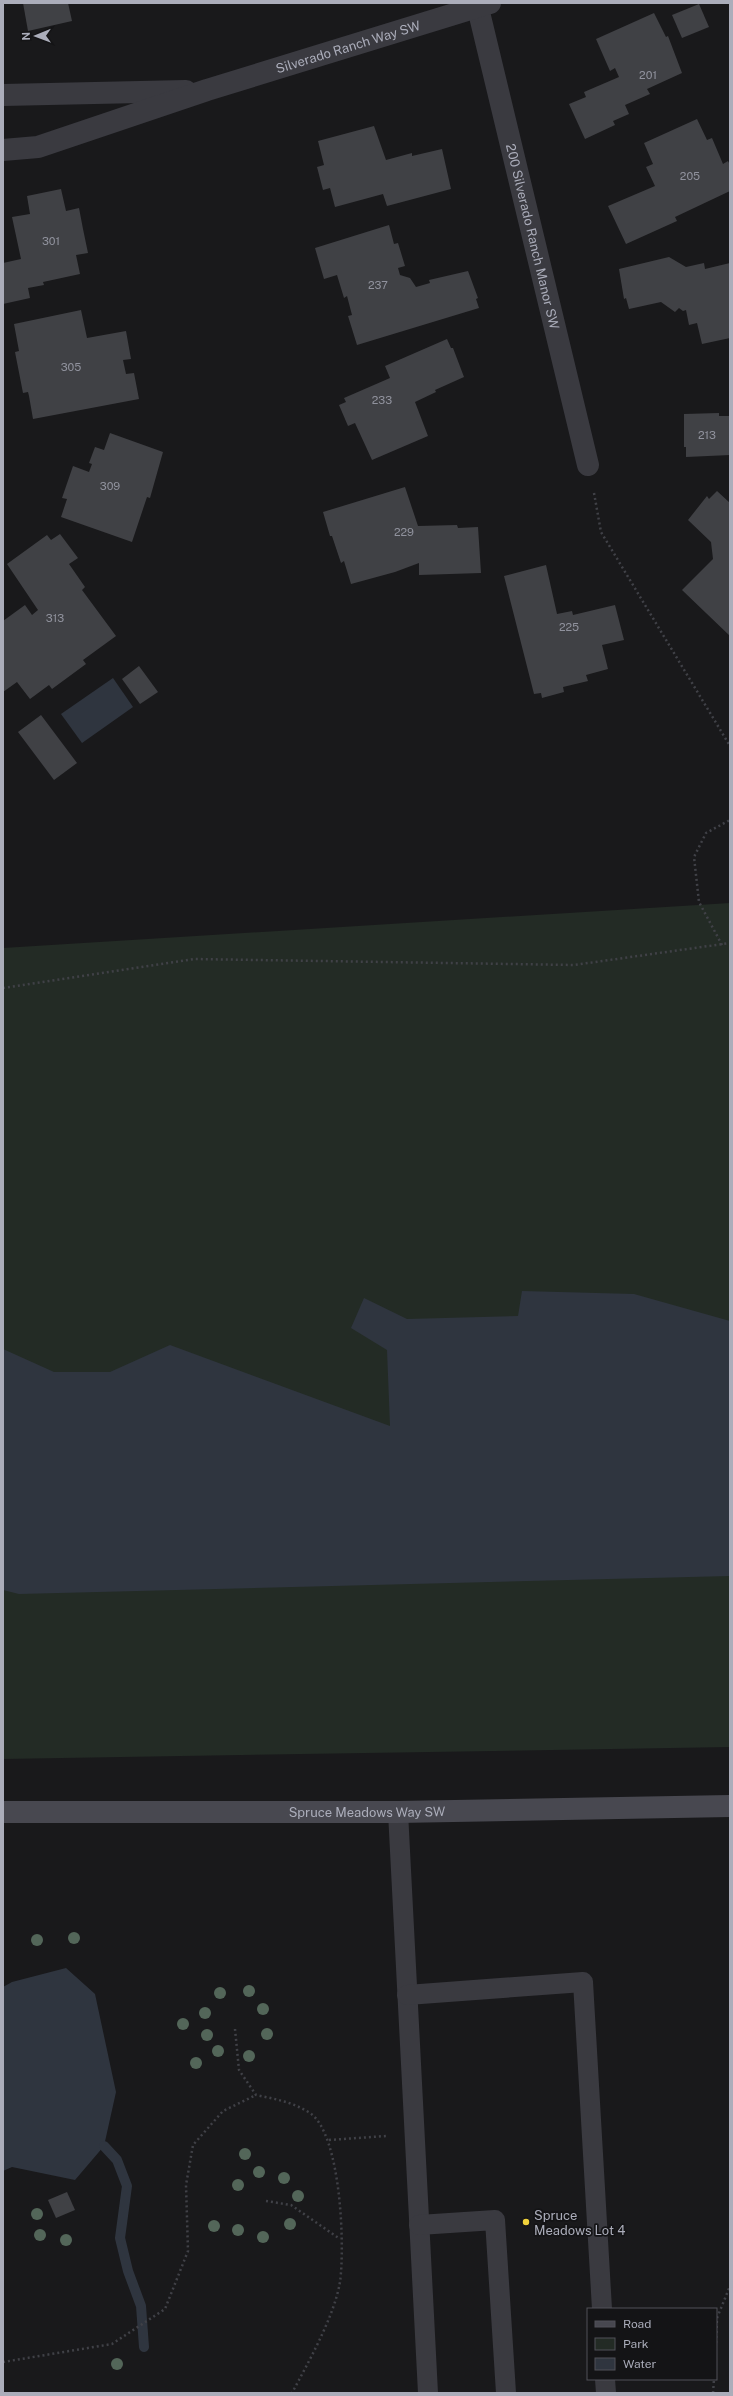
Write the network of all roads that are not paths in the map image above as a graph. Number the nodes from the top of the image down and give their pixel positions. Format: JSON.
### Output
{"nodes":[{"id":1,"x":484,"y":5,"type":"edge"},
{"id":2,"x":207,"y":90,"type":"junction"},
{"id":3,"x":3,"y":96,"type":"edge"},
{"id":4,"x":3,"y":150,"type":"edge"},
{"id":5,"x":588,"y":465,"type":"road end"},
{"id":6,"x":730,"y":1806,"type":"edge"},
{"id":7,"x":3,"y":1812,"type":"edge"},
{"id":8,"x":398,"y":1812,"type":"junction"},
{"id":9,"x":407,"y":1996,"type":"junction"},
{"id":10,"x":419,"y":2224,"type":"junction"},
{"id":11,"x":602,"y":2308,"type":"edge"},
{"id":12,"x":605,"y":2380,"type":"edge"},
{"id":13,"x":428,"y":2393,"type":"edge"},
{"id":14,"x":506,"y":2393,"type":"edge"},
{"id":15,"x":606,"y":2393,"type":"edge"}],
"edges":[{"from":1,"to":2,"type":"street","name":"Silverado Ranch Way SW"},
{"from":1,"to":5,"type":"street","name":"200 Silverado Ranch Manor SW"},
{"from":2,"to":3,"type":"street","name":"Silverado Ranch Way SW"},
{"from":2,"to":4,"type":"street","name":"Silverado Ranch Way SW"},
{"from":6,"to":8,"type":"main road","name":"Spruce Meadows Way SW"},
{"from":7,"to":8,"type":"main road","name":"Spruce Meadows Way SW"},
{"from":8,"to":9,"type":"lane"},
{"from":9,"to":10,"type":"lane"},
{"from":9,"to":11,"type":"lane"},
{"from":10,"to":13,"type":"lane"},
{"from":10,"to":14,"type":"lane"},
{"from":12,"to":15,"type":"lane"}]}
